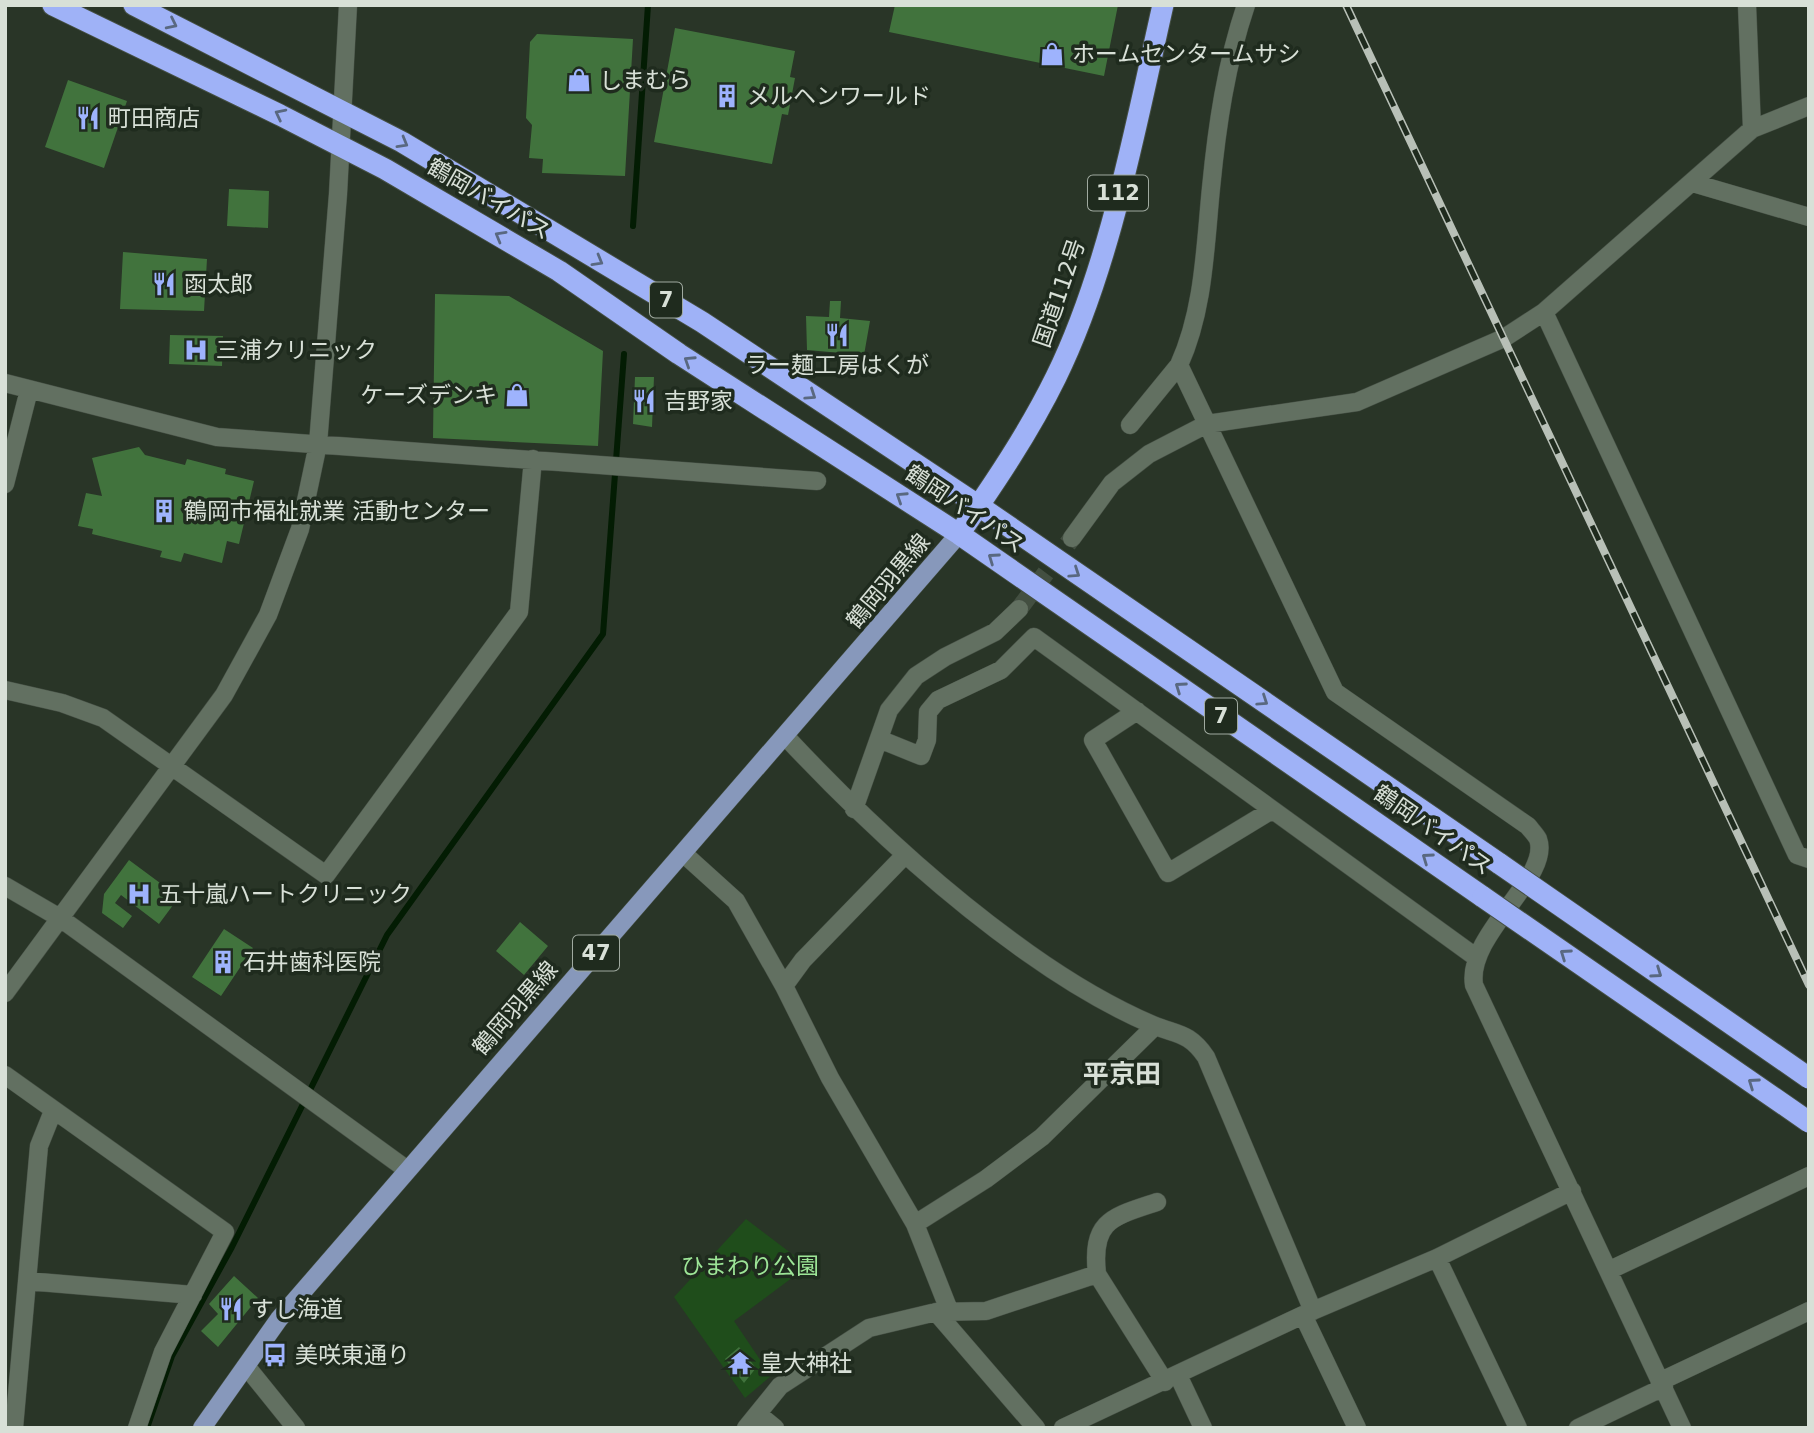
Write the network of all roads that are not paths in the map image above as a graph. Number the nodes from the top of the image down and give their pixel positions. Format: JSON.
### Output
{"nodes":[{"id":1,"x":53,"y":5,"type":"edge"},
{"id":2,"x":134,"y":5,"type":"edge"},
{"id":3,"x":348,"y":5,"type":"edge"},
{"id":4,"x":1163,"y":5,"type":"edge"},
{"id":5,"x":1246,"y":5,"type":"edge"},
{"id":6,"x":1747,"y":5,"type":"edge"},
{"id":7,"x":1809,"y":106,"type":"edge"},
{"id":8,"x":343,"y":111,"type":"junction"},
{"id":9,"x":1752,"y":129,"type":"junction"},
{"id":10,"x":340,"y":146,"type":"junction"},
{"id":11,"x":1693,"y":183,"type":"junction"},
{"id":12,"x":1809,"y":217,"type":"edge"},
{"id":13,"x":1544,"y":312,"type":"junction"},
{"id":14,"x":1179,"y":366,"type":"junction"},
{"id":15,"x":5,"y":383,"type":"edge"},
{"id":16,"x":29,"y":390,"type":"junction"},
{"id":17,"x":1207,"y":424,"type":"junction"},
{"id":18,"x":1130,"y":425,"type":"dead end"},
{"id":19,"x":318,"y":444,"type":"junction"},
{"id":20,"x":533,"y":458,"type":"junction"},
{"id":21,"x":817,"y":481,"type":"dead end"},
{"id":22,"x":5,"y":484,"type":"edge"},
{"id":23,"x":979,"y":506,"type":"junction"},
{"id":24,"x":959,"y":534,"type":"junction"},
{"id":25,"x":1072,"y":538,"type":"tunnel mouth"},
{"id":26,"x":1019,"y":610,"type":"tunnel mouth"},
{"id":27,"x":5,"y":690,"type":"edge"},
{"id":28,"x":1137,"y":711,"type":"junction"},
{"id":29,"x":786,"y":737,"type":"junction"},
{"id":30,"x":879,"y":739,"type":"junction"},
{"id":31,"x":172,"y":766,"type":"junction"},
{"id":32,"x":854,"y":810,"type":"junction"},
{"id":33,"x":1272,"y":810,"type":"junction"},
{"id":34,"x":684,"y":854,"type":"junction"},
{"id":35,"x":904,"y":856,"type":"junction"},
{"id":36,"x":1809,"y":859,"type":"edge"},
{"id":37,"x":5,"y":886,"type":"edge"},
{"id":38,"x":60,"y":918,"type":"junction"},
{"id":39,"x":1477,"y":958,"type":"junction"},
{"id":40,"x":784,"y":986,"type":"junction"},
{"id":41,"x":5,"y":993,"type":"edge"},
{"id":42,"x":1155,"y":1026,"type":"junction"},
{"id":43,"x":5,"y":1075,"type":"edge"},
{"id":44,"x":1809,"y":1078,"type":"edge"},
{"id":45,"x":53,"y":1111,"type":"junction"},
{"id":46,"x":1809,"y":1122,"type":"edge"},
{"id":47,"x":406,"y":1169,"type":"junction"},
{"id":48,"x":1809,"y":1176,"type":"edge"},
{"id":49,"x":1572,"y":1191,"type":"junction"},
{"id":50,"x":1157,"y":1202,"type":"dead end"},
{"id":51,"x":915,"y":1224,"type":"junction"},
{"id":52,"x":1437,"y":1258,"type":"junction"},
{"id":53,"x":1610,"y":1270,"type":"junction"},
{"id":54,"x":1097,"y":1274,"type":"junction"},
{"id":55,"x":27,"y":1281,"type":"junction"},
{"id":56,"x":193,"y":1295,"type":"junction"},
{"id":57,"x":943,"y":1311,"type":"junction"},
{"id":58,"x":1809,"y":1311,"type":"edge"},
{"id":59,"x":1308,"y":1313,"type":"junction"},
{"id":60,"x":246,"y":1366,"type":"junction"},
{"id":61,"x":1171,"y":1379,"type":"junction"},
{"id":62,"x":1663,"y":1384,"type":"junction"},
{"id":63,"x":752,"y":1421,"type":"edge"},
{"id":64,"x":14,"y":1428,"type":"edge"},
{"id":65,"x":137,"y":1428,"type":"edge"},
{"id":66,"x":202,"y":1428,"type":"edge"},
{"id":67,"x":296,"y":1428,"type":"edge"},
{"id":68,"x":775,"y":1428,"type":"edge"},
{"id":69,"x":1036,"y":1428,"type":"edge"},
{"id":70,"x":1063,"y":1428,"type":"edge"},
{"id":71,"x":1203,"y":1428,"type":"edge"},
{"id":72,"x":1357,"y":1428,"type":"edge"},
{"id":73,"x":1518,"y":1428,"type":"edge"},
{"id":74,"x":1577,"y":1428,"type":"edge"},
{"id":75,"x":1682,"y":1428,"type":"edge"}],
"edges":[{"from":10,"to":1,"type":"highway","name":"鶴岡バイパス","number":"7","one_way":true},
{"from":2,"to":8,"type":"highway","name":"鶴岡バイパス","number":"7","one_way":true},
{"from":3,"to":8,"type":"street"},
{"from":4,"to":23,"type":"highway","name":"国道112号","number":"112"},
{"from":5,"to":14,"type":"street"},
{"from":6,"to":9,"type":"street"},
{"from":7,"to":9,"type":"street"},
{"from":8,"to":10,"type":"street"},
{"from":8,"to":23,"type":"highway","name":"鶴岡バイパス","number":"7","one_way":true},
{"from":9,"to":11,"type":"street"},
{"from":10,"to":19,"type":"street"},
{"from":24,"to":10,"type":"highway","name":"鶴岡バイパス","number":"7","one_way":true},
{"from":11,"to":12,"type":"street"},
{"from":11,"to":13,"type":"street"},
{"from":13,"to":17,"type":"street"},
{"from":13,"to":36,"type":"street"},
{"from":14,"to":17,"type":"street"},
{"from":14,"to":18,"type":"street"},
{"from":15,"to":16,"type":"street"},
{"from":16,"to":19,"type":"street"},
{"from":16,"to":22,"type":"street"},
{"from":17,"to":25,"type":"street"},
{"from":17,"to":39,"type":"street"},
{"from":19,"to":20,"type":"street"},
{"from":19,"to":31,"type":"street"},
{"from":20,"to":21,"type":"street"},
{"from":20,"to":31,"type":"street"},
{"from":23,"to":24,"type":"highway","name":"国道112号","number":"112"},
{"from":23,"to":44,"type":"highway","name":"鶴岡バイパス","number":"7","one_way":true,"bridge":true},
{"from":24,"to":29,"type":"main road","name":"鶴岡羽黒線","number":"47"},
{"from":46,"to":24,"type":"highway","name":"鶴岡バイパス","number":"7","one_way":true,"bridge":true},
{"from":26,"to":30,"type":"street"},
{"from":27,"to":31,"type":"street"},
{"from":28,"to":30,"type":"street"},
{"from":28,"to":33,"type":"street"},
{"from":28,"to":33,"type":"street"},
{"from":29,"to":32,"type":"street"},
{"from":29,"to":34,"type":"main road","name":"鶴岡羽黒線","number":"47"},
{"from":30,"to":32,"type":"street"},
{"from":31,"to":38,"type":"street"},
{"from":32,"to":35,"type":"street"},
{"from":33,"to":39,"type":"street"},
{"from":34,"to":40,"type":"street"},
{"from":34,"to":47,"type":"main road","name":"鶴岡羽黒線","number":"47"},
{"from":35,"to":40,"type":"street"},
{"from":35,"to":42,"type":"street"},
{"from":37,"to":38,"type":"street"},
{"from":38,"to":41,"type":"street"},
{"from":38,"to":47,"type":"street"},
{"from":39,"to":49,"type":"street"},
{"from":40,"to":51,"type":"street"},
{"from":42,"to":51,"type":"street"},
{"from":42,"to":59,"type":"street"},
{"from":43,"to":45,"type":"street"},
{"from":45,"to":55,"type":"street"},
{"from":45,"to":56,"type":"street"},
{"from":47,"to":60,"type":"main road","name":"鶴岡羽黒線","number":"47"},
{"from":48,"to":53,"type":"street"},
{"from":49,"to":52,"type":"street"},
{"from":49,"to":53,"type":"street"},
{"from":50,"to":54,"type":"street"},
{"from":51,"to":57,"type":"street"},
{"from":52,"to":59,"type":"street"},
{"from":52,"to":73,"type":"street"},
{"from":53,"to":62,"type":"street"},
{"from":54,"to":57,"type":"street"},
{"from":54,"to":61,"type":"street"},
{"from":55,"to":56,"type":"street"},
{"from":55,"to":64,"type":"street"},
{"from":56,"to":65,"type":"street"},
{"from":57,"to":63,"type":"street"},
{"from":57,"to":69,"type":"street"},
{"from":58,"to":62,"type":"street"},
{"from":59,"to":61,"type":"street"},
{"from":59,"to":72,"type":"street"},
{"from":60,"to":66,"type":"main road","name":"鶴岡羽黒線","number":"47"},
{"from":60,"to":67,"type":"street"},
{"from":61,"to":70,"type":"street"},
{"from":61,"to":71,"type":"street"},
{"from":62,"to":74,"type":"street"},
{"from":62,"to":75,"type":"street"},
{"from":63,"to":68,"type":"street"}]}
